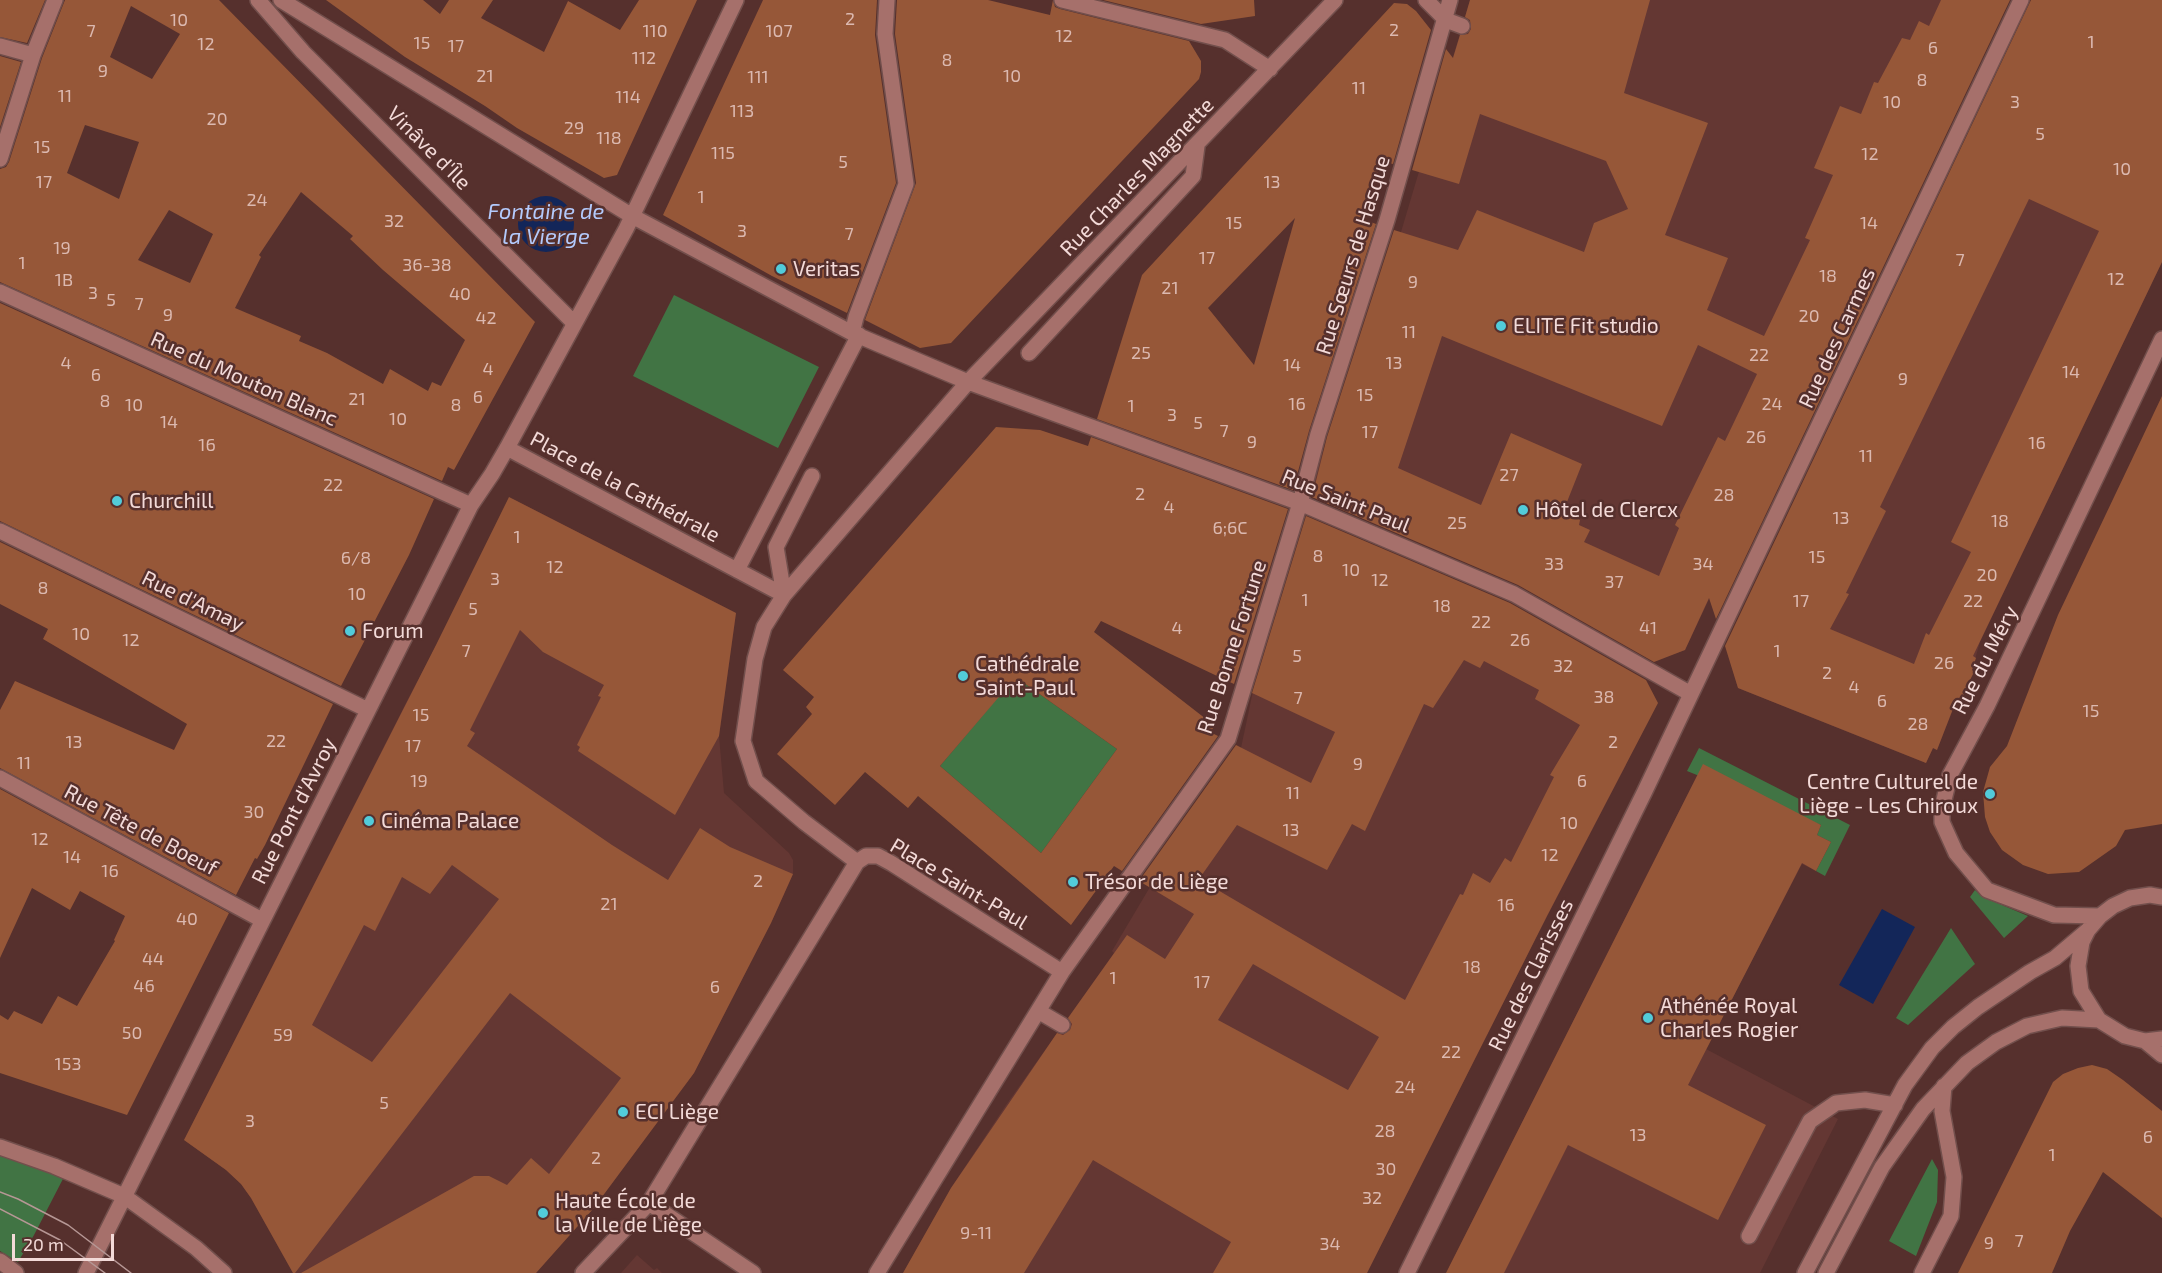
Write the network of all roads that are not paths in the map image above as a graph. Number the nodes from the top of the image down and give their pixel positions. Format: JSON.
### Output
{"nodes":[{"id":1,"x":55,"y":0,"type":"edge"},
{"id":2,"x":258,"y":0,"type":"edge"},
{"id":3,"x":281,"y":0,"type":"edge"},
{"id":4,"x":736,"y":0,"type":"edge"},
{"id":5,"x":887,"y":0,"type":"edge"},
{"id":6,"x":1062,"y":0,"type":"edge"},
{"id":7,"x":1335,"y":0,"type":"edge"},
{"id":8,"x":1426,"y":0,"type":"edge"},
{"id":9,"x":1450,"y":0,"type":"edge"},
{"id":10,"x":2020,"y":0,"type":"edge"},
{"id":11,"x":1446,"y":20,"type":"junction"},
{"id":12,"x":1462,"y":26,"type":"dead end"},
{"id":13,"x":0,"y":46,"type":"edge"},
{"id":14,"x":33,"y":55,"type":"junction"},
{"id":15,"x":1270,"y":69,"type":"junction"},
{"id":16,"x":1197,"y":146,"type":"junction"},
{"id":17,"x":0,"y":159,"type":"edge"},
{"id":18,"x":632,"y":216,"type":"junction"},
{"id":19,"x":0,"y":292,"type":"edge"},
{"id":20,"x":574,"y":323,"type":"junction"},
{"id":21,"x":856,"y":334,"type":"junction"},
{"id":22,"x":2162,"y":339,"type":"edge"},
{"id":23,"x":1029,"y":353,"type":"dead end"},
{"id":24,"x":968,"y":382,"type":"junction"},
{"id":25,"x":507,"y":448,"type":"junction"},
{"id":26,"x":812,"y":476,"type":"dead end"},
{"id":27,"x":1300,"y":503,"type":"junction"},
{"id":28,"x":471,"y":505,"type":"junction"},
{"id":29,"x":0,"y":531,"type":"edge"},
{"id":30,"x":737,"y":570,"type":"junction"},
{"id":31,"x":784,"y":595,"type":"junction"},
{"id":32,"x":1690,"y":694,"type":"junction"},
{"id":33,"x":368,"y":710,"type":"junction"},
{"id":34,"x":0,"y":778,"type":"edge"},
{"id":35,"x":857,"y":862,"type":"junction"},
{"id":36,"x":2162,"y":897,"type":"edge"},
{"id":37,"x":2100,"y":916,"type":"junction"},
{"id":38,"x":262,"y":920,"type":"junction"},
{"id":39,"x":2085,"y":936,"type":"junction"},
{"id":40,"x":1062,"y":972,"type":"junction"},
{"id":41,"x":1038,"y":1011,"type":"junction"},
{"id":42,"x":2099,"y":1020,"type":"junction"},
{"id":43,"x":1062,"y":1025,"type":"dead end"},
{"id":44,"x":2162,"y":1039,"type":"edge"},
{"id":45,"x":2145,"y":1041,"type":"junction"},
{"id":46,"x":2162,"y":1055,"type":"edge"},
{"id":47,"x":1944,"y":1086,"type":"junction"},
{"id":48,"x":1894,"y":1106,"type":"junction"},
{"id":49,"x":0,"y":1148,"type":"edge"},
{"id":50,"x":124,"y":1196,"type":"junction"},
{"id":51,"x":649,"y":1203,"type":"junction"},
{"id":52,"x":1749,"y":1236,"type":"dead end"},
{"id":53,"x":0,"y":1261,"type":"edge"},
{"id":54,"x":16,"y":1273,"type":"edge"},
{"id":55,"x":86,"y":1273,"type":"edge"},
{"id":56,"x":224,"y":1273,"type":"edge"},
{"id":57,"x":583,"y":1273,"type":"edge"},
{"id":58,"x":753,"y":1273,"type":"edge"},
{"id":59,"x":877,"y":1273,"type":"edge"},
{"id":60,"x":1407,"y":1273,"type":"edge"},
{"id":61,"x":1805,"y":1273,"type":"edge"},
{"id":62,"x":1826,"y":1273,"type":"edge"},
{"id":63,"x":1922,"y":1273,"type":"edge"}],
"edges":[{"from":1,"to":14,"type":"street"},
{"from":2,"to":20,"type":"street","name":"Vinâve d'Île"},
{"from":3,"to":18,"type":"street","name":"Vinâve d'Île"},
{"from":4,"to":18,"type":"street","name":"Place de la Cathédrale"},
{"from":5,"to":21,"type":"street"},
{"from":6,"to":15,"type":"street"},
{"from":7,"to":15,"type":"street","name":"Rue Charles Magnette"},
{"from":8,"to":11,"type":"street"},
{"from":9,"to":11,"type":"street","name":"Rue Sœurs de Hasque"},
{"from":10,"to":32,"type":"street","name":"Rue des Carmes"},
{"from":11,"to":12,"type":"street"},
{"from":11,"to":27,"type":"street","name":"Rue Sœurs de Hasque"},
{"from":13,"to":14,"type":"street"},
{"from":14,"to":17,"type":"street"},
{"from":15,"to":16,"type":"street","name":"Rue Charles Magnette"},
{"from":16,"to":23,"type":"street"},
{"from":16,"to":24,"type":"street","name":"Rue Charles Magnette"},
{"from":18,"to":20,"type":"street","name":"Place de la Cathédrale"},
{"from":18,"to":21,"type":"street"},
{"from":19,"to":28,"type":"street","name":"Rue du Mouton Blanc"},
{"from":20,"to":25,"type":"street","name":"Place de la Cathédrale"},
{"from":21,"to":24,"type":"street"},
{"from":21,"to":30,"type":"street"},
{"from":22,"to":37,"type":"street","name":"Rue du Méry"},
{"from":24,"to":27,"type":"street","name":"Rue Saint Paul"},
{"from":24,"to":31,"type":"street"},
{"from":25,"to":28,"type":"street","name":"Rue Pont d'Avroy"},
{"from":25,"to":30,"type":"street","name":"Place de la Cathédrale"},
{"from":26,"to":31,"type":"street"},
{"from":27,"to":32,"type":"street","name":"Rue Saint Paul"},
{"from":27,"to":40,"type":"street","name":"Rue Bonne Fortune"},
{"from":28,"to":33,"type":"street","name":"Rue Pont d'Avroy"},
{"from":29,"to":33,"type":"street","name":"Rue d'Amay"},
{"from":30,"to":31,"type":"street","name":"Place de la Cathédrale"},
{"from":31,"to":35,"type":"street"},
{"from":32,"to":60,"type":"street","name":"Rue des Clarisses"},
{"from":33,"to":38,"type":"street","name":"Rue Pont d'Avroy"},
{"from":34,"to":38,"type":"street","name":"Rue Tête de Boeuf"},
{"from":35,"to":40,"type":"street","name":"Place Saint-Paul"},
{"from":35,"to":51,"type":"street","name":"Place Saint-Paul"},
{"from":36,"to":37,"type":"street"},
{"from":37,"to":39,"type":"street"},
{"from":38,"to":50,"type":"street","name":"Rue Pont d'Avroy"},
{"from":39,"to":42,"type":"street"},
{"from":39,"to":48,"type":"street"},
{"from":40,"to":41,"type":"street"},
{"from":41,"to":43,"type":"street"},
{"from":41,"to":59,"type":"street"},
{"from":42,"to":45,"type":"street"},
{"from":42,"to":47,"type":"street"},
{"from":44,"to":45,"type":"street"},
{"from":45,"to":46,"type":"street"},
{"from":47,"to":62,"type":"street"},
{"from":47,"to":63,"type":"street"},
{"from":48,"to":52,"type":"street"},
{"from":48,"to":61,"type":"street"},
{"from":49,"to":50,"type":"street"},
{"from":50,"to":55,"type":"street","name":"Rue Pont d'Avroy"},
{"from":50,"to":56,"type":"street"},
{"from":51,"to":57,"type":"street","name":"Place Saint-Paul"},
{"from":51,"to":58,"type":"street"},
{"from":53,"to":54,"type":"street"}]}
